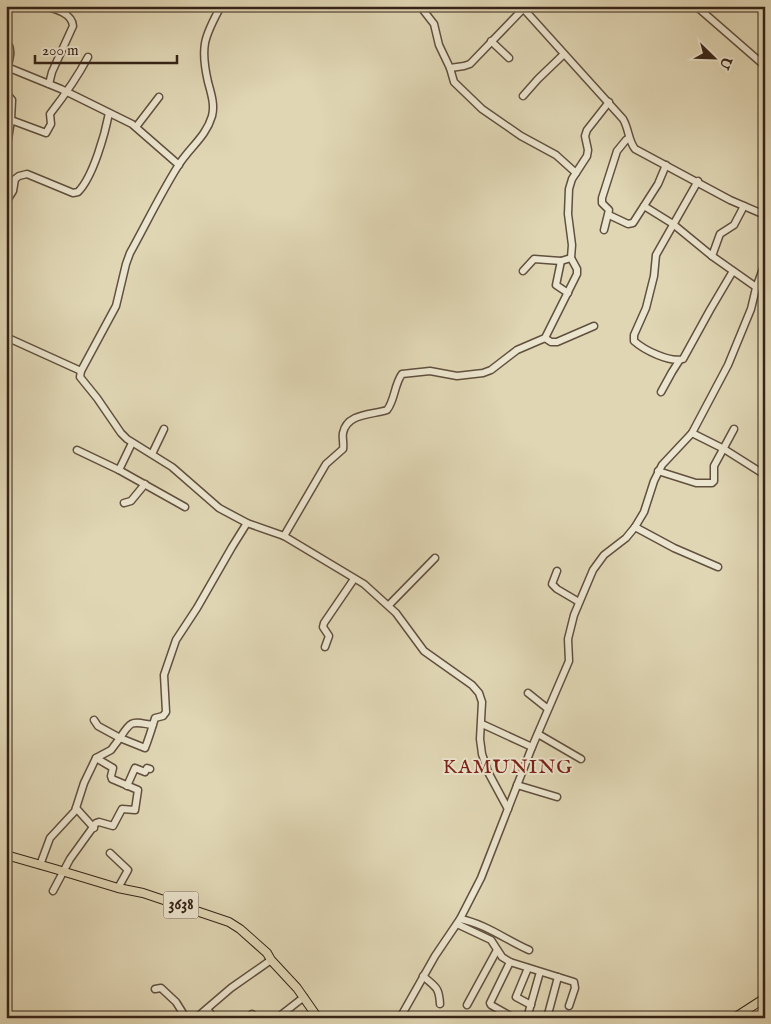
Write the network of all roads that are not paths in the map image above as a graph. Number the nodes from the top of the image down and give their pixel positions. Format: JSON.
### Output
{"nodes":[{"id":1,"x":44,"y":6,"type":"edge"},
{"id":2,"x":221,"y":6,"type":"edge"},
{"id":3,"x":420,"y":6,"type":"edge"},
{"id":4,"x":696,"y":6,"type":"edge"},
{"id":5,"x":522,"y":8,"type":"edge"},
{"id":6,"x":491,"y":41,"type":"junction"},
{"id":7,"x":6,"y":42,"type":"edge"},
{"id":8,"x":564,"y":54,"type":"junction"},
{"id":9,"x":88,"y":57,"type":"dead end"},
{"id":10,"x":509,"y":58,"type":"dead end"},
{"id":11,"x":765,"y":66,"type":"edge"},
{"id":12,"x":7,"y":68,"type":"edge"},
{"id":13,"x":450,"y":68,"type":"junction"},
{"id":14,"x":49,"y":84,"type":"junction"},
{"id":15,"x":67,"y":92,"type":"junction"},
{"id":16,"x":6,"y":93,"type":"edge"},
{"id":17,"x":523,"y":96,"type":"dead end"},
{"id":18,"x":159,"y":97,"type":"dead end"},
{"id":19,"x":609,"y":102,"type":"junction"},
{"id":20,"x":109,"y":113,"type":"junction"},
{"id":21,"x":11,"y":120,"type":"junction"},
{"id":22,"x":136,"y":127,"type":"junction"},
{"id":23,"x":629,"y":138,"type":"junction"},
{"id":24,"x":6,"y":152,"type":"edge"},
{"id":25,"x":179,"y":164,"type":"junction"},
{"id":26,"x":666,"y":165,"type":"junction"},
{"id":27,"x":576,"y":173,"type":"junction"},
{"id":28,"x":6,"y":178,"type":"edge"},
{"id":29,"x":14,"y":182,"type":"junction"},
{"id":30,"x":698,"y":182,"type":"junction"},
{"id":31,"x":6,"y":202,"type":"edge"},
{"id":32,"x":644,"y":206,"type":"junction"},
{"id":33,"x":744,"y":206,"type":"junction"},
{"id":34,"x":609,"y":215,"type":"junction"},
{"id":35,"x":765,"y":215,"type":"edge"},
{"id":36,"x":673,"y":224,"type":"junction"},
{"id":37,"x":604,"y":230,"type":"dead end"},
{"id":38,"x":712,"y":256,"type":"junction"},
{"id":39,"x":571,"y":258,"type":"junction"},
{"id":40,"x":561,"y":261,"type":"junction"},
{"id":41,"x":765,"y":263,"type":"edge"},
{"id":42,"x":523,"y":271,"type":"dead end"},
{"id":43,"x":733,"y":271,"type":"junction"},
{"id":44,"x":756,"y":287,"type":"junction"},
{"id":45,"x":568,"y":293,"type":"junction"},
{"id":46,"x":594,"y":326,"type":"dead end"},
{"id":47,"x":6,"y":337,"type":"edge"},
{"id":48,"x":545,"y":338,"type":"junction"},
{"id":49,"x":679,"y":360,"type":"junction"},
{"id":50,"x":81,"y":371,"type":"junction"},
{"id":51,"x":661,"y":392,"type":"dead end"},
{"id":52,"x":164,"y":428,"type":"dead end"},
{"id":53,"x":734,"y":429,"type":"dead end"},
{"id":54,"x":692,"y":433,"type":"junction"},
{"id":55,"x":132,"y":443,"type":"junction"},
{"id":56,"x":724,"y":449,"type":"junction"},
{"id":57,"x":77,"y":450,"type":"dead end"},
{"id":58,"x":152,"y":454,"type":"junction"},
{"id":59,"x":119,"y":470,"type":"junction"},
{"id":60,"x":658,"y":471,"type":"junction"},
{"id":61,"x":765,"y":475,"type":"edge"},
{"id":62,"x":145,"y":484,"type":"junction"},
{"id":63,"x":124,"y":503,"type":"dead end"},
{"id":64,"x":185,"y":507,"type":"dead end"},
{"id":65,"x":247,"y":523,"type":"junction"},
{"id":66,"x":635,"y":527,"type":"junction"},
{"id":67,"x":284,"y":536,"type":"junction"},
{"id":68,"x":435,"y":558,"type":"dead end"},
{"id":69,"x":718,"y":567,"type":"dead end"},
{"id":70,"x":557,"y":571,"type":"dead end"},
{"id":71,"x":354,"y":579,"type":"junction"},
{"id":72,"x":579,"y":602,"type":"junction"},
{"id":73,"x":389,"y":605,"type":"junction"},
{"id":74,"x":325,"y":647,"type":"dead end"},
{"id":75,"x":528,"y":693,"type":"dead end"},
{"id":76,"x":548,"y":709,"type":"junction"},
{"id":77,"x":94,"y":720,"type":"dead end"},
{"id":78,"x":482,"y":724,"type":"junction"},
{"id":79,"x":153,"y":725,"type":"junction"},
{"id":80,"x":538,"y":734,"type":"junction"},
{"id":81,"x":120,"y":738,"type":"junction"},
{"id":82,"x":532,"y":747,"type":"junction"},
{"id":83,"x":96,"y":758,"type":"junction"},
{"id":84,"x":581,"y":759,"type":"dead end"},
{"id":85,"x":150,"y":769,"type":"dead end"},
{"id":86,"x":517,"y":785,"type":"junction"},
{"id":87,"x":127,"y":786,"type":"junction"},
{"id":88,"x":557,"y":797,"type":"dead end"},
{"id":89,"x":76,"y":808,"type":"junction"},
{"id":90,"x":508,"y":809,"type":"junction"},
{"id":91,"x":94,"y":828,"type":"junction"},
{"id":92,"x":110,"y":853,"type":"dead end"},
{"id":93,"x":6,"y":856,"type":"edge"},
{"id":94,"x":40,"y":864,"type":"junction"},
{"id":95,"x":64,"y":871,"type":"junction"},
{"id":96,"x":118,"y":888,"type":"junction"},
{"id":97,"x":54,"y":891,"type":"dead end"},
{"id":98,"x":459,"y":922,"type":"junction"},
{"id":99,"x":497,"y":950,"type":"junction"},
{"id":100,"x":529,"y":950,"type":"dead end"},
{"id":101,"x":271,"y":960,"type":"junction"},
{"id":102,"x":510,"y":962,"type":"junction"},
{"id":103,"x":528,"y":968,"type":"junction"},
{"id":104,"x":540,"y":972,"type":"junction"},
{"id":105,"x":423,"y":976,"type":"junction"},
{"id":106,"x":558,"y":977,"type":"junction"},
{"id":107,"x":155,"y":989,"type":"dead end"},
{"id":108,"x":304,"y":997,"type":"junction"},
{"id":109,"x":765,"y":998,"type":"edge"},
{"id":110,"x":440,"y":1004,"type":"dead end"},
{"id":111,"x":468,"y":1005,"type":"dead end"},
{"id":112,"x":531,"y":1005,"type":"junction"},
{"id":113,"x":569,"y":1006,"type":"dead end"},
{"id":114,"x":207,"y":1009,"type":"junction"},
{"id":115,"x":186,"y":1018,"type":"edge"},
{"id":116,"x":196,"y":1018,"type":"edge"},
{"id":117,"x":214,"y":1018,"type":"edge"},
{"id":118,"x":277,"y":1018,"type":"edge"},
{"id":119,"x":318,"y":1018,"type":"edge"},
{"id":120,"x":400,"y":1018,"type":"edge"},
{"id":121,"x":514,"y":1018,"type":"edge"},
{"id":122,"x":527,"y":1018,"type":"edge"},
{"id":123,"x":547,"y":1018,"type":"edge"},
{"id":124,"x":734,"y":1018,"type":"edge"}],
"edges":[{"from":1,"to":14,"type":"street"},
{"from":2,"to":25,"type":"street"},
{"from":3,"to":13,"type":"street"},
{"from":4,"to":11,"type":"street"},
{"from":5,"to":6,"type":"street"},
{"from":5,"to":8,"type":"street"},
{"from":6,"to":10,"type":"street"},
{"from":6,"to":13,"type":"street"},
{"from":7,"to":12,"type":"street"},
{"from":8,"to":17,"type":"street"},
{"from":8,"to":19,"type":"street"},
{"from":9,"to":15,"type":"street"},
{"from":12,"to":14,"type":"street"},
{"from":13,"to":27,"type":"street"},
{"from":14,"to":15,"type":"street"},
{"from":15,"to":20,"type":"street"},
{"from":15,"to":21,"type":"street"},
{"from":16,"to":21,"type":"street"},
{"from":18,"to":22,"type":"street"},
{"from":19,"to":23,"type":"street"},
{"from":19,"to":27,"type":"street"},
{"from":20,"to":22,"type":"street"},
{"from":20,"to":29,"type":"street"},
{"from":21,"to":24,"type":"street"},
{"from":22,"to":25,"type":"street"},
{"from":23,"to":26,"type":"street"},
{"from":23,"to":34,"type":"street"},
{"from":25,"to":50,"type":"street"},
{"from":26,"to":30,"type":"street"},
{"from":26,"to":32,"type":"street"},
{"from":27,"to":39,"type":"street"},
{"from":28,"to":29,"type":"street"},
{"from":29,"to":31,"type":"street"},
{"from":30,"to":33,"type":"street"},
{"from":30,"to":36,"type":"street"},
{"from":32,"to":34,"type":"street"},
{"from":32,"to":36,"type":"street"},
{"from":33,"to":35,"type":"street"},
{"from":33,"to":38,"type":"street"},
{"from":34,"to":37,"type":"street"},
{"from":36,"to":38,"type":"street"},
{"from":36,"to":49,"type":"street"},
{"from":38,"to":43,"type":"street"},
{"from":39,"to":40,"type":"street"},
{"from":39,"to":45,"type":"street"},
{"from":40,"to":42,"type":"street"},
{"from":40,"to":45,"type":"street"},
{"from":41,"to":44,"type":"street"},
{"from":43,"to":44,"type":"street"},
{"from":43,"to":49,"type":"street"},
{"from":44,"to":54,"type":"street"},
{"from":45,"to":48,"type":"street"},
{"from":46,"to":48,"type":"street"},
{"from":47,"to":50,"type":"street"},
{"from":48,"to":67,"type":"street"},
{"from":49,"to":51,"type":"street"},
{"from":50,"to":55,"type":"street"},
{"from":52,"to":58,"type":"street"},
{"from":53,"to":56,"type":"street"},
{"from":54,"to":56,"type":"street"},
{"from":54,"to":60,"type":"street"},
{"from":55,"to":58,"type":"street"},
{"from":55,"to":59,"type":"street"},
{"from":56,"to":60,"type":"street"},
{"from":56,"to":61,"type":"street"},
{"from":57,"to":59,"type":"street"},
{"from":58,"to":65,"type":"street"},
{"from":59,"to":62,"type":"street"},
{"from":60,"to":66,"type":"street"},
{"from":62,"to":63,"type":"street"},
{"from":62,"to":64,"type":"street"},
{"from":65,"to":67,"type":"street"},
{"from":65,"to":79,"type":"street"},
{"from":66,"to":69,"type":"street"},
{"from":66,"to":72,"type":"street"},
{"from":67,"to":71,"type":"street"},
{"from":68,"to":73,"type":"street"},
{"from":70,"to":72,"type":"street"},
{"from":71,"to":73,"type":"street"},
{"from":71,"to":74,"type":"street"},
{"from":72,"to":76,"type":"street"},
{"from":73,"to":78,"type":"street"},
{"from":75,"to":76,"type":"street"},
{"from":76,"to":80,"type":"street"},
{"from":77,"to":81,"type":"street"},
{"from":78,"to":82,"type":"street"},
{"from":78,"to":90,"type":"street"},
{"from":79,"to":81,"type":"street"},
{"from":79,"to":81,"type":"street"},
{"from":80,"to":82,"type":"street"},
{"from":80,"to":84,"type":"street"},
{"from":81,"to":83,"type":"street"},
{"from":82,"to":86,"type":"street"},
{"from":83,"to":87,"type":"street"},
{"from":83,"to":89,"type":"street"},
{"from":85,"to":87,"type":"street"},
{"from":86,"to":88,"type":"street"},
{"from":86,"to":90,"type":"street"},
{"from":87,"to":91,"type":"street"},
{"from":89,"to":91,"type":"street"},
{"from":89,"to":94,"type":"street"},
{"from":90,"to":98,"type":"street"},
{"from":91,"to":95,"type":"street"},
{"from":92,"to":96,"type":"street"},
{"from":93,"to":94,"type":"main road","number":"3638"},
{"from":94,"to":95,"type":"main road","number":"3638"},
{"from":95,"to":96,"type":"main road","number":"3638"},
{"from":95,"to":97,"type":"street"},
{"from":96,"to":101,"type":"main road","number":"3638"},
{"from":98,"to":99,"type":"street"},
{"from":98,"to":100,"type":"street"},
{"from":98,"to":105,"type":"street"},
{"from":99,"to":102,"type":"street"},
{"from":99,"to":111,"type":"street"},
{"from":101,"to":108,"type":"main road","number":"3638"},
{"from":101,"to":114,"type":"street"},
{"from":102,"to":103,"type":"street"},
{"from":102,"to":121,"type":"street"},
{"from":103,"to":104,"type":"street"},
{"from":103,"to":112,"type":"street"},
{"from":104,"to":106,"type":"street"},
{"from":104,"to":112,"type":"street"},
{"from":105,"to":110,"type":"street"},
{"from":105,"to":120,"type":"street"},
{"from":106,"to":113,"type":"street"},
{"from":106,"to":123,"type":"street"},
{"from":107,"to":115,"type":"street"},
{"from":108,"to":118,"type":"street"},
{"from":108,"to":119,"type":"main road","number":"3638"},
{"from":109,"to":124,"type":"main road"},
{"from":112,"to":122,"type":"street"},
{"from":114,"to":116,"type":"street"},
{"from":114,"to":117,"type":"street"}]}
